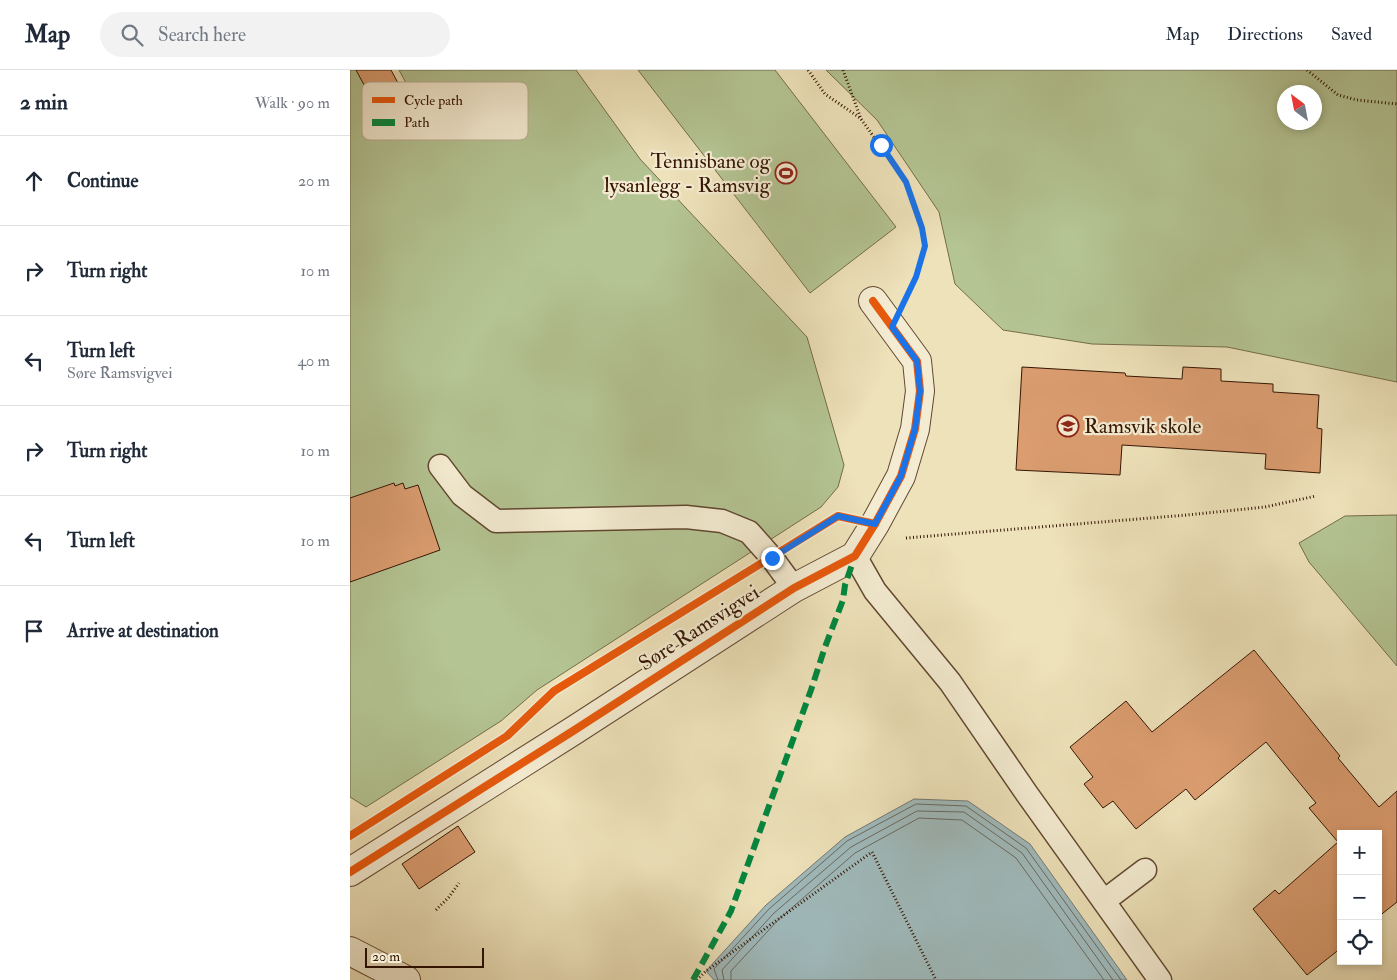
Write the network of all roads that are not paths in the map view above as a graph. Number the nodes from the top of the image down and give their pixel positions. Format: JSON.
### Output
{"nodes":[{"id":1,"x":873,"y":300,"type":"dead end"},
{"id":2,"x":440,"y":466,"type":"dead end"},
{"id":3,"x":855,"y":556,"type":"junction"},
{"id":4,"x":794,"y":588,"type":"junction"},
{"id":5,"x":1145,"y":870,"type":"dead end"},
{"id":6,"x":350,"y":872,"type":"edge"},
{"id":7,"x":1104,"y":901,"type":"junction"},
{"id":8,"x":350,"y":950,"type":"edge"},
{"id":9,"x":406,"y":980,"type":"edge"},
{"id":10,"x":1160,"y":980,"type":"edge"}],
"edges":[{"from":1,"to":3,"type":"street"},
{"from":2,"to":4,"type":"lane"},
{"from":3,"to":4,"type":"street","name":"Søre Ramsvigvei"},
{"from":3,"to":7,"type":"lane"},
{"from":4,"to":6,"type":"street","name":"Søre Ramsvigvei"},
{"from":5,"to":7,"type":"lane"},
{"from":7,"to":10,"type":"lane"},
{"from":8,"to":9,"type":"street"}]}
